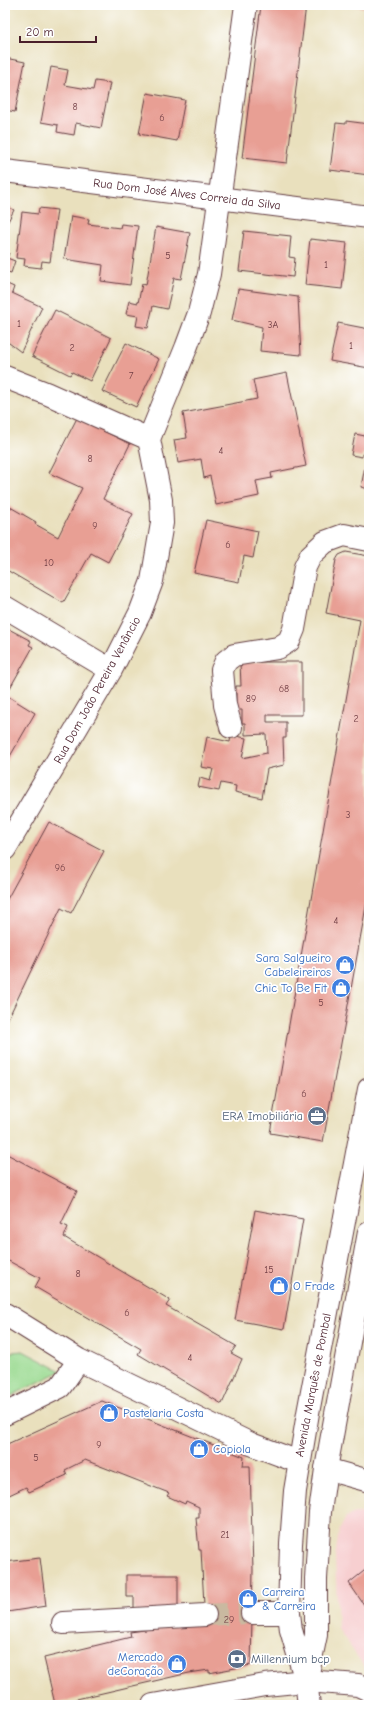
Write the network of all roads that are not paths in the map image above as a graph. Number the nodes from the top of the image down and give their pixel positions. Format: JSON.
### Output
{"nodes":[{"id":1,"x":246,"y":5,"type":"edge"},
{"id":2,"x":5,"y":171,"type":"edge"},
{"id":3,"x":220,"y":198,"type":"junction"},
{"id":4,"x":369,"y":217,"type":"edge"},
{"id":5,"x":5,"y":377,"type":"edge"},
{"id":6,"x":149,"y":439,"type":"junction"},
{"id":7,"x":369,"y":540,"type":"edge"},
{"id":8,"x":5,"y":607,"type":"edge"},
{"id":9,"x":111,"y":670,"type":"junction"},
{"id":10,"x":231,"y":727,"type":"dead end"},
{"id":11,"x":5,"y":849,"type":"edge"},
{"id":12,"x":369,"y":1089,"type":"edge"},
{"id":13,"x":369,"y":1232,"type":"edge"},
{"id":14,"x":6,"y":1317,"type":"edge"},
{"id":15,"x":79,"y":1360,"type":"junction"},
{"id":16,"x":5,"y":1414,"type":"edge"},
{"id":17,"x":299,"y":1462,"type":"junction"},
{"id":18,"x":326,"y":1469,"type":"junction"},
{"id":19,"x":369,"y":1481,"type":"edge"},
{"id":20,"x":252,"y":1613,"type":"tunnel mouth"},
{"id":21,"x":289,"y":1613,"type":"junction"},
{"id":22,"x":205,"y":1615,"type":"tunnel mouth"},
{"id":23,"x":63,"y":1623,"type":"dead end"},
{"id":24,"x":306,"y":1681,"type":"junction"},
{"id":25,"x":369,"y":1690,"type":"edge"},
{"id":26,"x":153,"y":1705,"type":"edge"},
{"id":27,"x":309,"y":1705,"type":"edge"}],
"edges":[{"from":1,"to":3,"type":"street"},
{"from":2,"to":3,"type":"street","name":"Rua Dom José Alves Correia da Silva"},
{"from":3,"to":4,"type":"street","name":"Rua Dom José Alves Correia da Silva"},
{"from":3,"to":6,"type":"street"},
{"from":5,"to":6,"type":"street"},
{"from":6,"to":9,"type":"street","name":"Rua Dom João Pereira Venâncio"},
{"from":7,"to":10,"type":"street"},
{"from":8,"to":9,"type":"street"},
{"from":9,"to":11,"type":"street","name":"Rua Dom João Pereira Venâncio"},
{"from":12,"to":17,"type":"street","name":"Avenida Marquês de Pombal"},
{"from":13,"to":18,"type":"street","name":"Avenida Marquês de Pombal"},
{"from":14,"to":15,"type":"street"},
{"from":15,"to":16,"type":"street"},
{"from":15,"to":17,"type":"street"},
{"from":17,"to":18,"type":"street"},
{"from":17,"to":21,"type":"street","name":"Avenida Marquês de Pombal"},
{"from":18,"to":19,"type":"street"},
{"from":18,"to":24,"type":"street","name":"Avenida Marquês de Pombal"},
{"from":20,"to":21,"type":"street"},
{"from":21,"to":24,"type":"street","name":"Avenida Marquês de Pombal"},
{"from":22,"to":23,"type":"street"},
{"from":24,"to":25,"type":"street"},
{"from":24,"to":26,"type":"street"},
{"from":24,"to":27,"type":"street","name":"Avenida Marquês de Pombal"}]}
